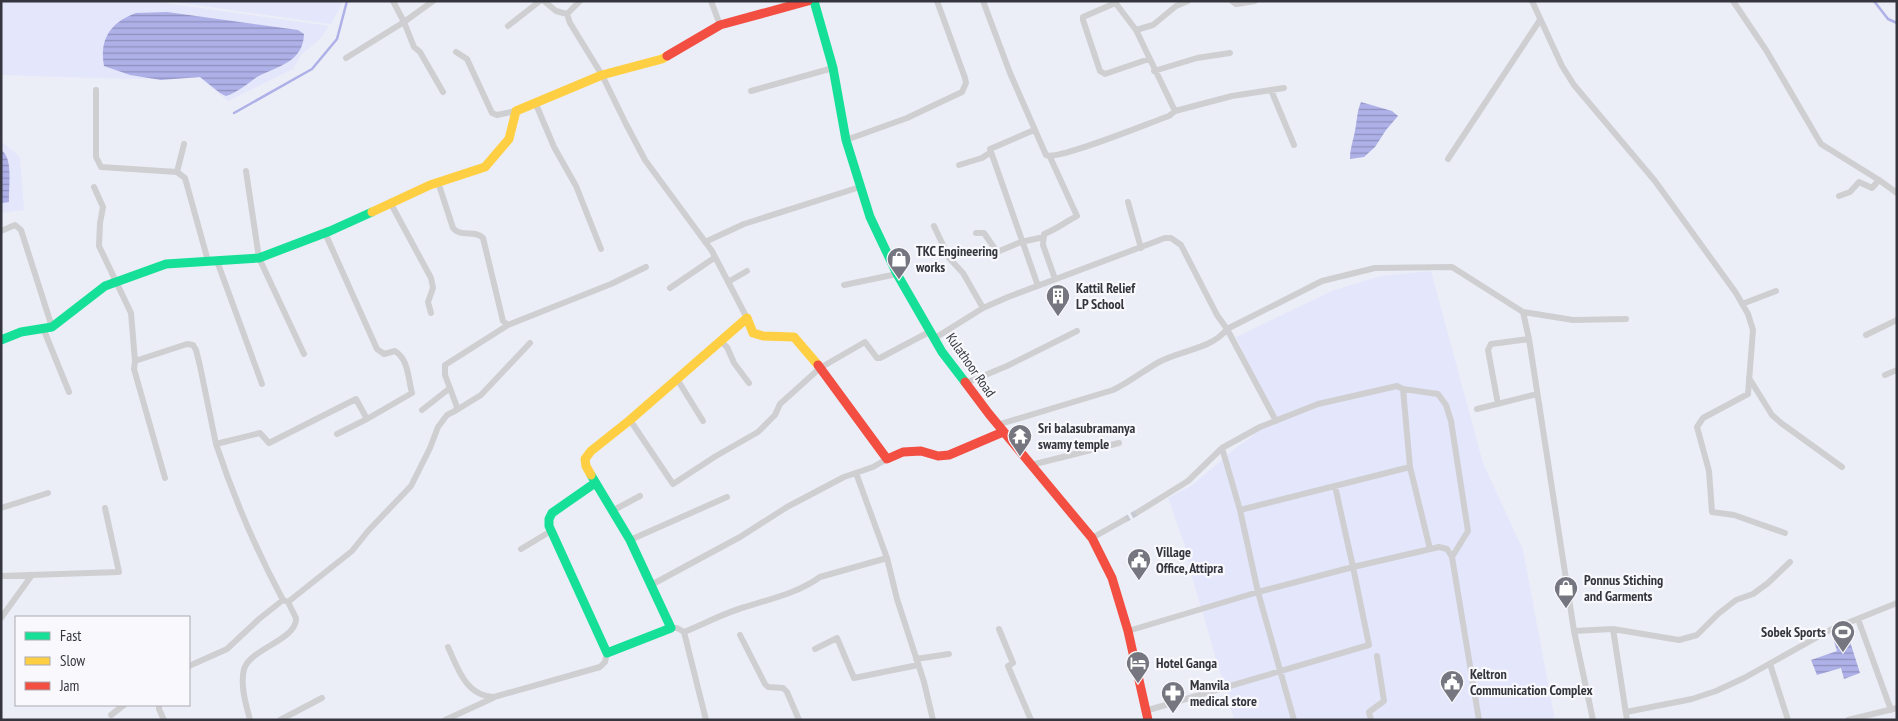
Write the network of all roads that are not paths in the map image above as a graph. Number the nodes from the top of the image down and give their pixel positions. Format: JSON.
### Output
{"nodes":[{"id":1,"x":393,"y":1,"type":"edge"},
{"id":2,"x":432,"y":1,"type":"edge"},
{"id":3,"x":540,"y":1,"type":"edge"},
{"id":4,"x":544,"y":1,"type":"edge"},
{"id":5,"x":580,"y":1,"type":"edge"},
{"id":6,"x":711,"y":1,"type":"edge"},
{"id":7,"x":808,"y":1,"type":"edge"},
{"id":8,"x":814,"y":1,"type":"edge"},
{"id":9,"x":937,"y":1,"type":"edge"},
{"id":10,"x":983,"y":1,"type":"edge"},
{"id":11,"x":1188,"y":1,"type":"edge"},
{"id":12,"x":1232,"y":1,"type":"edge"},
{"id":13,"x":1255,"y":1,"type":"edge"},
{"id":14,"x":1532,"y":1,"type":"edge"},
{"id":15,"x":1733,"y":1,"type":"edge"},
{"id":16,"x":1114,"y":2,"type":"edge"},
{"id":17,"x":567,"y":14,"type":"junction"},
{"id":18,"x":1540,"y":20,"type":"junction"},
{"id":19,"x":404,"y":22,"type":"junction"},
{"id":20,"x":720,"y":25,"type":"junction"},
{"id":21,"x":508,"y":26,"type":"dead end"},
{"id":22,"x":1136,"y":30,"type":"junction"},
{"id":23,"x":456,"y":52,"type":"dead end"},
{"id":24,"x":1230,"y":53,"type":"dead end"},
{"id":25,"x":346,"y":58,"type":"dead end"},
{"id":26,"x":1150,"y":59,"type":"junction"},
{"id":27,"x":833,"y":68,"type":"junction"},
{"id":28,"x":1154,"y":71,"type":"junction"},
{"id":29,"x":602,"y":75,"type":"junction"},
{"id":30,"x":1284,"y":88,"type":"dead end"},
{"id":31,"x":96,"y":90,"type":"dead end"},
{"id":32,"x":1271,"y":90,"type":"junction"},
{"id":33,"x":751,"y":91,"type":"dead end"},
{"id":34,"x":443,"y":92,"type":"dead end"},
{"id":35,"x":535,"y":102,"type":"junction"},
{"id":36,"x":516,"y":111,"type":"junction"},
{"id":37,"x":1175,"y":111,"type":"junction"},
{"id":38,"x":1034,"y":130,"type":"junction"},
{"id":39,"x":846,"y":140,"type":"junction"},
{"id":40,"x":184,"y":144,"type":"dead end"},
{"id":41,"x":1294,"y":145,"type":"dead end"},
{"id":42,"x":991,"y":152,"type":"junction"},
{"id":43,"x":1050,"y":157,"type":"junction"},
{"id":44,"x":1448,"y":159,"type":"dead end"},
{"id":45,"x":959,"y":165,"type":"dead end"},
{"id":46,"x":246,"y":171,"type":"dead end"},
{"id":47,"x":177,"y":172,"type":"junction"},
{"id":48,"x":1879,"y":180,"type":"junction"},
{"id":49,"x":438,"y":182,"type":"junction"},
{"id":50,"x":860,"y":187,"type":"junction"},
{"id":51,"x":94,"y":188,"type":"dead end"},
{"id":52,"x":1897,"y":193,"type":"edge"},
{"id":53,"x":1839,"y":196,"type":"dead end"},
{"id":54,"x":390,"y":202,"type":"junction"},
{"id":55,"x":1128,"y":202,"type":"dead end"},
{"id":56,"x":934,"y":226,"type":"dead end"},
{"id":57,"x":1,"y":231,"type":"edge"},
{"id":58,"x":325,"y":233,"type":"junction"},
{"id":59,"x":976,"y":233,"type":"dead end"},
{"id":60,"x":1044,"y":238,"type":"junction"},
{"id":61,"x":705,"y":242,"type":"junction"},
{"id":62,"x":1021,"y":242,"type":"junction"},
{"id":63,"x":1141,"y":248,"type":"junction"},
{"id":64,"x":602,"y":249,"type":"dead end"},
{"id":65,"x":259,"y":258,"type":"junction"},
{"id":66,"x":714,"y":258,"type":"junction"},
{"id":67,"x":212,"y":261,"type":"junction"},
{"id":68,"x":646,"y":267,"type":"dead end"},
{"id":69,"x":747,"y":271,"type":"dead end"},
{"id":70,"x":898,"y":274,"type":"junction"},
{"id":71,"x":1055,"y":279,"type":"junction"},
{"id":72,"x":116,"y":282,"type":"junction"},
{"id":73,"x":728,"y":282,"type":"junction"},
{"id":74,"x":844,"y":285,"type":"dead end"},
{"id":75,"x":1038,"y":286,"type":"junction"},
{"id":76,"x":670,"y":288,"type":"dead end"},
{"id":77,"x":1776,"y":292,"type":"dead end"},
{"id":78,"x":1742,"y":304,"type":"junction"},
{"id":79,"x":983,"y":308,"type":"junction"},
{"id":80,"x":1523,"y":312,"type":"junction"},
{"id":81,"x":431,"y":313,"type":"dead end"},
{"id":82,"x":747,"y":318,"type":"junction"},
{"id":83,"x":1626,"y":319,"type":"dead end"},
{"id":84,"x":1897,"y":320,"type":"edge"},
{"id":85,"x":508,"y":325,"type":"junction"},
{"id":86,"x":48,"y":327,"type":"junction"},
{"id":87,"x":1227,"y":329,"type":"junction"},
{"id":88,"x":1077,"y":331,"type":"dead end"},
{"id":89,"x":933,"y":334,"type":"junction"},
{"id":90,"x":1866,"y":335,"type":"dead end"},
{"id":91,"x":1529,"y":339,"type":"junction"},
{"id":92,"x":1,"y":340,"type":"edge"},
{"id":93,"x":720,"y":342,"type":"junction"},
{"id":94,"x":530,"y":343,"type":"dead end"},
{"id":95,"x":304,"y":354,"type":"dead end"},
{"id":96,"x":135,"y":361,"type":"junction"},
{"id":97,"x":820,"y":368,"type":"junction"},
{"id":98,"x":1897,"y":370,"type":"edge"},
{"id":99,"x":1885,"y":375,"type":"dead end"},
{"id":100,"x":1749,"y":378,"type":"junction"},
{"id":101,"x":677,"y":379,"type":"junction"},
{"id":102,"x":750,"y":383,"type":"dead end"},
{"id":103,"x":966,"y":383,"type":"junction"},
{"id":104,"x":262,"y":384,"type":"dead end"},
{"id":105,"x":450,"y":388,"type":"junction"},
{"id":106,"x":1403,"y":389,"type":"junction"},
{"id":107,"x":69,"y":392,"type":"dead end"},
{"id":108,"x":1537,"y":394,"type":"junction"},
{"id":109,"x":1498,"y":404,"type":"junction"},
{"id":110,"x":1477,"y":409,"type":"dead end"},
{"id":111,"x":422,"y":410,"type":"dead end"},
{"id":112,"x":455,"y":410,"type":"junction"},
{"id":113,"x":367,"y":419,"type":"junction"},
{"id":114,"x":630,"y":420,"type":"junction"},
{"id":115,"x":1276,"y":420,"type":"junction"},
{"id":116,"x":703,"y":421,"type":"dead end"},
{"id":117,"x":1000,"y":428,"type":"junction"},
{"id":118,"x":337,"y":434,"type":"dead end"},
{"id":119,"x":1119,"y":443,"type":"dead end"},
{"id":120,"x":216,"y":444,"type":"junction"},
{"id":121,"x":1222,"y":448,"type":"junction"},
{"id":122,"x":887,"y":459,"type":"junction"},
{"id":123,"x":1031,"y":465,"type":"junction"},
{"id":124,"x":1410,"y":467,"type":"junction"},
{"id":125,"x":1842,"y":467,"type":"dead end"},
{"id":126,"x":856,"y":473,"type":"junction"},
{"id":127,"x":165,"y":478,"type":"dead end"},
{"id":128,"x":595,"y":483,"type":"junction"},
{"id":129,"x":1334,"y":486,"type":"junction"},
{"id":130,"x":48,"y":493,"type":"dead end"},
{"id":131,"x":640,"y":496,"type":"dead end"},
{"id":132,"x":727,"y":497,"type":"dead end"},
{"id":133,"x":1,"y":508,"type":"edge"},
{"id":134,"x":105,"y":508,"type":"dead end"},
{"id":135,"x":1240,"y":510,"type":"junction"},
{"id":136,"x":612,"y":511,"type":"junction"},
{"id":137,"x":1138,"y":512,"type":"tunnel mouth"},
{"id":138,"x":1124,"y":520,"type":"tunnel mouth"},
{"id":139,"x":551,"y":531,"type":"junction"},
{"id":140,"x":1785,"y":533,"type":"dead end"},
{"id":141,"x":1092,"y":538,"type":"junction"},
{"id":142,"x":630,"y":540,"type":"junction"},
{"id":143,"x":521,"y":549,"type":"dead end"},
{"id":144,"x":1430,"y":549,"type":"junction"},
{"id":145,"x":1452,"y":557,"type":"junction"},
{"id":146,"x":887,"y":558,"type":"junction"},
{"id":147,"x":1790,"y":562,"type":"dead end"},
{"id":148,"x":1353,"y":567,"type":"junction"},
{"id":149,"x":32,"y":575,"type":"junction"},
{"id":150,"x":1,"y":576,"type":"edge"},
{"id":151,"x":651,"y":585,"type":"junction"},
{"id":152,"x":1258,"y":592,"type":"junction"},
{"id":153,"x":286,"y":601,"type":"junction"},
{"id":154,"x":1897,"y":603,"type":"edge"},
{"id":155,"x":1,"y":618,"type":"edge"},
{"id":156,"x":1858,"y":619,"type":"junction"},
{"id":157,"x":671,"y":628,"type":"junction"},
{"id":158,"x":998,"y":629,"type":"dead end"},
{"id":159,"x":1613,"y":629,"type":"junction"},
{"id":160,"x":1128,"y":631,"type":"junction"},
{"id":161,"x":1574,"y":631,"type":"junction"},
{"id":162,"x":684,"y":632,"type":"junction"},
{"id":163,"x":740,"y":635,"type":"dead end"},
{"id":164,"x":448,"y":647,"type":"dead end"},
{"id":165,"x":815,"y":649,"type":"dead end"},
{"id":166,"x":607,"y":653,"type":"junction"},
{"id":167,"x":949,"y":654,"type":"dead end"},
{"id":168,"x":1377,"y":656,"type":"dead end"},
{"id":169,"x":917,"y":662,"type":"junction"},
{"id":170,"x":1770,"y":664,"type":"junction"},
{"id":171,"x":190,"y":666,"type":"edge"},
{"id":172,"x":1280,"y":670,"type":"junction"},
{"id":173,"x":494,"y":697,"type":"junction"},
{"id":174,"x":322,"y":698,"type":"dead end"},
{"id":175,"x":123,"y":706,"type":"edge"},
{"id":176,"x":159,"y":706,"type":"edge"},
{"id":177,"x":1894,"y":709,"type":"edge"},
{"id":178,"x":111,"y":715,"type":"dead end"},
{"id":179,"x":1147,"y":715,"type":"edge"},
{"id":180,"x":1626,"y":716,"type":"edge"},
{"id":181,"x":164,"y":720,"type":"edge"},
{"id":182,"x":250,"y":720,"type":"edge"},
{"id":183,"x":280,"y":720,"type":"edge"},
{"id":184,"x":445,"y":720,"type":"edge"},
{"id":185,"x":706,"y":720,"type":"edge"},
{"id":186,"x":799,"y":720,"type":"edge"},
{"id":187,"x":933,"y":720,"type":"edge"},
{"id":188,"x":1031,"y":720,"type":"edge"},
{"id":189,"x":1294,"y":720,"type":"edge"},
{"id":190,"x":1371,"y":720,"type":"edge"},
{"id":191,"x":1479,"y":720,"type":"edge"},
{"id":192,"x":1593,"y":720,"type":"edge"},
{"id":193,"x":1788,"y":720,"type":"edge"},
{"id":194,"x":1848,"y":720,"type":"edge"}],
"edges":[{"from":1,"to":19,"type":"street"},
{"from":2,"to":19,"type":"street"},
{"from":3,"to":21,"type":"street"},
{"from":4,"to":17,"type":"street"},
{"from":5,"to":17,"type":"street"},
{"from":6,"to":20,"type":"street"},
{"from":7,"to":20,"type":"street"},
{"from":8,"to":27,"type":"street","name":"Kulathoor Road"},
{"from":9,"to":39,"type":"street"},
{"from":10,"to":38,"type":"street"},
{"from":11,"to":22,"type":"street"},
{"from":12,"to":13,"type":"street"},
{"from":14,"to":18,"type":"street"},
{"from":15,"to":48,"type":"street"},
{"from":16,"to":22,"type":"street"},
{"from":16,"to":26,"type":"street"},
{"from":17,"to":29,"type":"street"},
{"from":18,"to":44,"type":"street"},
{"from":18,"to":78,"type":"street"},
{"from":19,"to":25,"type":"street"},
{"from":19,"to":34,"type":"street"},
{"from":20,"to":29,"type":"street"},
{"from":22,"to":26,"type":"street"},
{"from":23,"to":36,"type":"street"},
{"from":24,"to":28,"type":"street"},
{"from":26,"to":28,"type":"street"},
{"from":27,"to":33,"type":"street"},
{"from":27,"to":39,"type":"street","name":"Kulathoor Road"},
{"from":28,"to":37,"type":"street"},
{"from":29,"to":35,"type":"street"},
{"from":29,"to":61,"type":"street"},
{"from":30,"to":32,"type":"street"},
{"from":31,"to":47,"type":"street"},
{"from":32,"to":37,"type":"street"},
{"from":32,"to":41,"type":"street"},
{"from":35,"to":36,"type":"street"},
{"from":35,"to":64,"type":"street"},
{"from":36,"to":49,"type":"street"},
{"from":37,"to":43,"type":"street"},
{"from":38,"to":42,"type":"street"},
{"from":38,"to":43,"type":"street"},
{"from":39,"to":50,"type":"street","name":"Kulathoor Road"},
{"from":40,"to":47,"type":"street"},
{"from":42,"to":45,"type":"street"},
{"from":42,"to":62,"type":"street"},
{"from":43,"to":60,"type":"street"},
{"from":46,"to":65,"type":"street"},
{"from":47,"to":67,"type":"street"},
{"from":48,"to":52,"type":"street"},
{"from":48,"to":53,"type":"street"},
{"from":49,"to":54,"type":"street"},
{"from":49,"to":85,"type":"street"},
{"from":50,"to":61,"type":"street"},
{"from":50,"to":70,"type":"street","name":"Kulathoor Road"},
{"from":51,"to":72,"type":"street"},
{"from":54,"to":58,"type":"street"},
{"from":54,"to":81,"type":"street"},
{"from":55,"to":63,"type":"street"},
{"from":56,"to":79,"type":"street"},
{"from":57,"to":86,"type":"street"},
{"from":58,"to":65,"type":"street"},
{"from":58,"to":113,"type":"street"},
{"from":59,"to":62,"type":"street"},
{"from":60,"to":62,"type":"street"},
{"from":60,"to":71,"type":"street"},
{"from":61,"to":66,"type":"street"},
{"from":62,"to":75,"type":"street"},
{"from":63,"to":71,"type":"street"},
{"from":63,"to":87,"type":"street"},
{"from":65,"to":67,"type":"street"},
{"from":65,"to":95,"type":"street"},
{"from":66,"to":73,"type":"street"},
{"from":66,"to":76,"type":"street"},
{"from":67,"to":72,"type":"street"},
{"from":67,"to":104,"type":"street"},
{"from":68,"to":85,"type":"street"},
{"from":69,"to":73,"type":"street"},
{"from":70,"to":74,"type":"street"},
{"from":70,"to":89,"type":"street","name":"Kulathoor Road"},
{"from":71,"to":75,"type":"street"},
{"from":72,"to":86,"type":"street"},
{"from":72,"to":96,"type":"street"},
{"from":73,"to":82,"type":"street"},
{"from":75,"to":79,"type":"street"},
{"from":77,"to":78,"type":"street"},
{"from":78,"to":100,"type":"street"},
{"from":79,"to":89,"type":"street"},
{"from":80,"to":83,"type":"street"},
{"from":80,"to":87,"type":"street"},
{"from":80,"to":91,"type":"street"},
{"from":82,"to":93,"type":"street"},
{"from":82,"to":97,"type":"street"},
{"from":84,"to":90,"type":"street"},
{"from":85,"to":105,"type":"street"},
{"from":86,"to":92,"type":"street"},
{"from":86,"to":107,"type":"street"},
{"from":87,"to":115,"type":"street"},
{"from":87,"to":117,"type":"street"},
{"from":88,"to":103,"type":"street"},
{"from":89,"to":97,"type":"street"},
{"from":89,"to":103,"type":"street","name":"Kulathoor Road"},
{"from":91,"to":108,"type":"street"},
{"from":91,"to":109,"type":"street"},
{"from":93,"to":101,"type":"street"},
{"from":93,"to":102,"type":"street"},
{"from":94,"to":112,"type":"street"},
{"from":96,"to":120,"type":"street"},
{"from":96,"to":127,"type":"street"},
{"from":97,"to":114,"type":"street"},
{"from":97,"to":122,"type":"street"},
{"from":98,"to":99,"type":"street"},
{"from":100,"to":125,"type":"street"},
{"from":100,"to":140,"type":"street"},
{"from":101,"to":114,"type":"street"},
{"from":101,"to":116,"type":"street"},
{"from":103,"to":117,"type":"street","name":"Kulathoor Road"},
{"from":105,"to":111,"type":"street"},
{"from":105,"to":112,"type":"street"},
{"from":106,"to":115,"type":"street"},
{"from":106,"to":124,"type":"street"},
{"from":106,"to":145,"type":"street"},
{"from":108,"to":109,"type":"street"},
{"from":108,"to":161,"type":"street"},
{"from":109,"to":110,"type":"street"},
{"from":112,"to":153,"type":"street"},
{"from":113,"to":118,"type":"street"},
{"from":113,"to":120,"type":"street"},
{"from":114,"to":128,"type":"street"},
{"from":115,"to":121,"type":"street"},
{"from":117,"to":122,"type":"street"},
{"from":117,"to":123,"type":"street","name":"Kulathoor Road"},
{"from":119,"to":123,"type":"street"},
{"from":120,"to":153,"type":"street"},
{"from":121,"to":135,"type":"street"},
{"from":121,"to":137,"type":"street"},
{"from":122,"to":126,"type":"street"},
{"from":123,"to":141,"type":"street","name":"Kulathoor Road"},
{"from":124,"to":129,"type":"street"},
{"from":124,"to":144,"type":"street"},
{"from":126,"to":146,"type":"street"},
{"from":126,"to":151,"type":"street"},
{"from":128,"to":136,"type":"street"},
{"from":128,"to":139,"type":"street"},
{"from":129,"to":135,"type":"street"},
{"from":129,"to":148,"type":"street"},
{"from":130,"to":133,"type":"street"},
{"from":131,"to":136,"type":"street"},
{"from":132,"to":142,"type":"street"},
{"from":134,"to":149,"type":"street"},
{"from":135,"to":152,"type":"street"},
{"from":136,"to":142,"type":"street"},
{"from":138,"to":141,"type":"street"},
{"from":139,"to":143,"type":"street"},
{"from":139,"to":166,"type":"street"},
{"from":141,"to":160,"type":"street","name":"Kulathoor Road"},
{"from":142,"to":151,"type":"street"},
{"from":144,"to":145,"type":"street"},
{"from":144,"to":148,"type":"street"},
{"from":145,"to":191,"type":"street"},
{"from":146,"to":162,"type":"street"},
{"from":146,"to":169,"type":"street"},
{"from":147,"to":159,"type":"street"},
{"from":148,"to":152,"type":"street"},
{"from":148,"to":172,"type":"street"},
{"from":149,"to":150,"type":"street"},
{"from":149,"to":155,"type":"street"},
{"from":151,"to":157,"type":"street"},
{"from":152,"to":160,"type":"street"},
{"from":152,"to":172,"type":"street"},
{"from":153,"to":171,"type":"street"},
{"from":153,"to":182,"type":"street"},
{"from":154,"to":156,"type":"street"},
{"from":156,"to":170,"type":"street"},
{"from":156,"to":177,"type":"street"},
{"from":157,"to":162,"type":"street"},
{"from":157,"to":166,"type":"street"},
{"from":158,"to":188,"type":"street"},
{"from":159,"to":161,"type":"street"},
{"from":159,"to":180,"type":"street"},
{"from":160,"to":179,"type":"street","name":"Kulathoor Road"},
{"from":161,"to":192,"type":"street"},
{"from":162,"to":185,"type":"street"},
{"from":163,"to":186,"type":"street"},
{"from":164,"to":173,"type":"street"},
{"from":165,"to":169,"type":"street"},
{"from":166,"to":173,"type":"street"},
{"from":167,"to":169,"type":"street"},
{"from":168,"to":190,"type":"street"},
{"from":169,"to":187,"type":"street"},
{"from":170,"to":180,"type":"street"},
{"from":170,"to":193,"type":"street"},
{"from":172,"to":179,"type":"street"},
{"from":172,"to":189,"type":"street"},
{"from":173,"to":184,"type":"street"},
{"from":174,"to":183,"type":"street"},
{"from":175,"to":178,"type":"street"},
{"from":176,"to":181,"type":"street"},
{"from":177,"to":194,"type":"street"}]}
